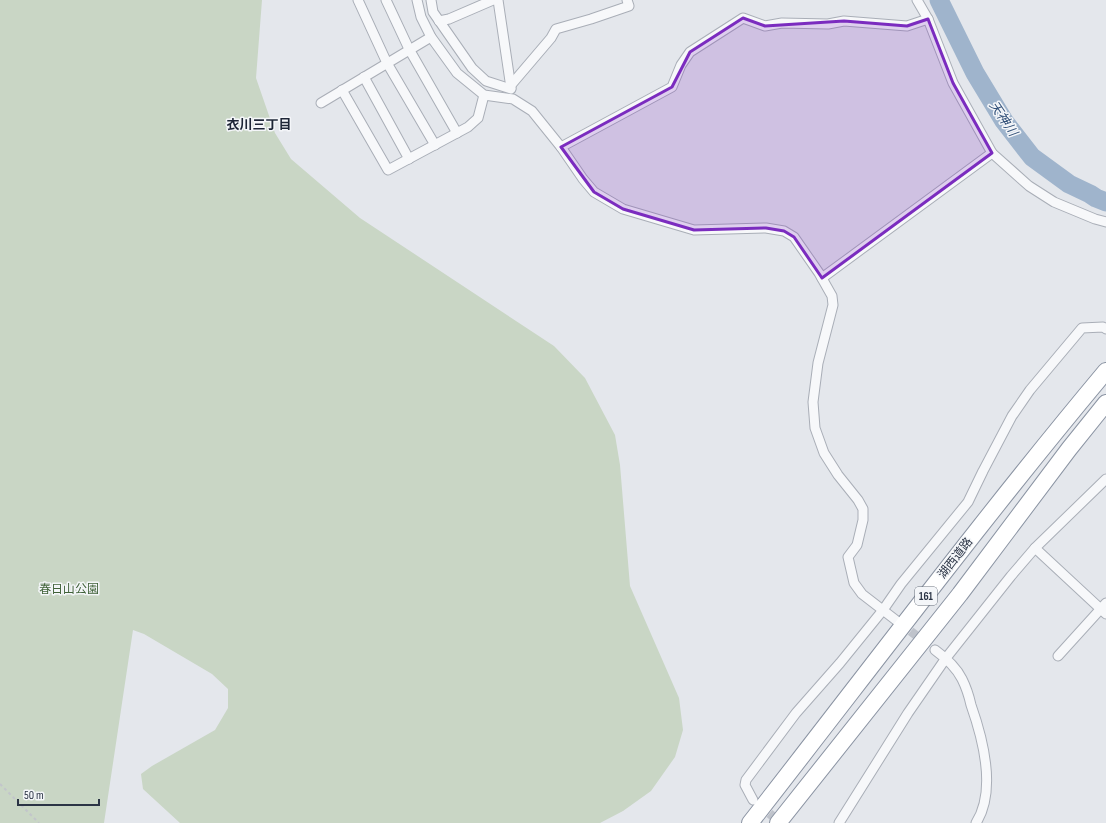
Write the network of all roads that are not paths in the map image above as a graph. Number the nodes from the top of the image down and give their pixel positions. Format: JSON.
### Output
{"nodes":[{"id":1,"x":358,"y":0,"type":"edge"},
{"id":2,"x":386,"y":0,"type":"edge"},
{"id":3,"x":417,"y":0,"type":"edge"},
{"id":4,"x":432,"y":0,"type":"edge"},
{"id":5,"x":493,"y":0,"type":"edge"},
{"id":6,"x":498,"y":0,"type":"edge"},
{"id":7,"x":627,"y":0,"type":"edge"},
{"id":8,"x":917,"y":0,"type":"edge"},
{"id":9,"x":928,"y":19,"type":"junction"},
{"id":10,"x":439,"y":21,"type":"junction"},
{"id":11,"x":431,"y":37,"type":"junction"},
{"id":12,"x":409,"y":50,"type":"junction"},
{"id":13,"x":387,"y":63,"type":"junction"},
{"id":14,"x":364,"y":77,"type":"junction"},
{"id":15,"x":511,"y":87,"type":"junction"},
{"id":16,"x":342,"y":90,"type":"junction"},
{"id":17,"x":484,"y":95,"type":"junction"},
{"id":18,"x":513,"y":99,"type":"junction"},
{"id":19,"x":321,"y":102,"type":"dead end"},
{"id":20,"x":457,"y":133,"type":"junction"},
{"id":21,"x":435,"y":145,"type":"junction"},
{"id":22,"x":561,"y":147,"type":"junction"},
{"id":23,"x":992,"y":153,"type":"junction"},
{"id":24,"x":409,"y":159,"type":"junction"},
{"id":25,"x":1106,"y":222,"type":"edge"},
{"id":26,"x":822,"y":278,"type":"junction"},
{"id":27,"x":1106,"y":328,"type":"edge"},
{"id":28,"x":1106,"y":372,"type":"edge"},
{"id":29,"x":1106,"y":403,"type":"edge"},
{"id":30,"x":1106,"y":479,"type":"edge"},
{"id":31,"x":1035,"y":548,"type":"junction"},
{"id":32,"x":1104,"y":609,"type":"edge"},
{"id":33,"x":883,"y":610,"type":"junction"},
{"id":34,"x":897,"y":621,"type":"tunnel mouth"},
{"id":35,"x":935,"y":650,"type":"tunnel mouth"},
{"id":36,"x":1058,"y":656,"type":"dead end"},
{"id":37,"x":946,"y":658,"type":"junction"},
{"id":38,"x":753,"y":800,"type":"tunnel mouth"},
{"id":39,"x":750,"y":823,"type":"edge"},
{"id":40,"x":778,"y":823,"type":"edge"},
{"id":41,"x":839,"y":823,"type":"edge"},
{"id":42,"x":976,"y":823,"type":"edge"}],
"edges":[{"from":1,"to":13,"type":"street"},
{"from":2,"to":12,"type":"street"},
{"from":3,"to":11,"type":"street"},
{"from":4,"to":10,"type":"street"},
{"from":5,"to":10,"type":"street"},
{"from":6,"to":15,"type":"street"},
{"from":7,"to":15,"type":"street"},
{"from":8,"to":9,"type":"street"},
{"from":9,"to":22,"type":"street"},
{"from":9,"to":23,"type":"street"},
{"from":10,"to":15,"type":"street"},
{"from":11,"to":12,"type":"street"},
{"from":11,"to":17,"type":"street"},
{"from":12,"to":13,"type":"street"},
{"from":12,"to":20,"type":"street"},
{"from":13,"to":14,"type":"street"},
{"from":13,"to":21,"type":"street"},
{"from":14,"to":16,"type":"street"},
{"from":14,"to":24,"type":"street"},
{"from":15,"to":18,"type":"street"},
{"from":16,"to":19,"type":"street"},
{"from":16,"to":24,"type":"street"},
{"from":17,"to":18,"type":"street"},
{"from":17,"to":20,"type":"street"},
{"from":18,"to":22,"type":"street"},
{"from":20,"to":21,"type":"street"},
{"from":21,"to":24,"type":"street"},
{"from":22,"to":26,"type":"street"},
{"from":23,"to":25,"type":"street"},
{"from":23,"to":26,"type":"street"},
{"from":26,"to":33,"type":"street"},
{"from":27,"to":33,"type":"street"},
{"from":28,"to":39,"type":"highway","name":"湖西道路","number":"161"},
{"from":29,"to":40,"type":"highway","name":"湖西道路","number":"161"},
{"from":30,"to":31,"type":"street"},
{"from":31,"to":32,"type":"street"},
{"from":31,"to":37,"type":"street"},
{"from":32,"to":36,"type":"street"},
{"from":33,"to":34,"type":"street"},
{"from":33,"to":38,"type":"street"},
{"from":35,"to":37,"type":"street"},
{"from":37,"to":41,"type":"street"},
{"from":37,"to":42,"type":"street"}]}
